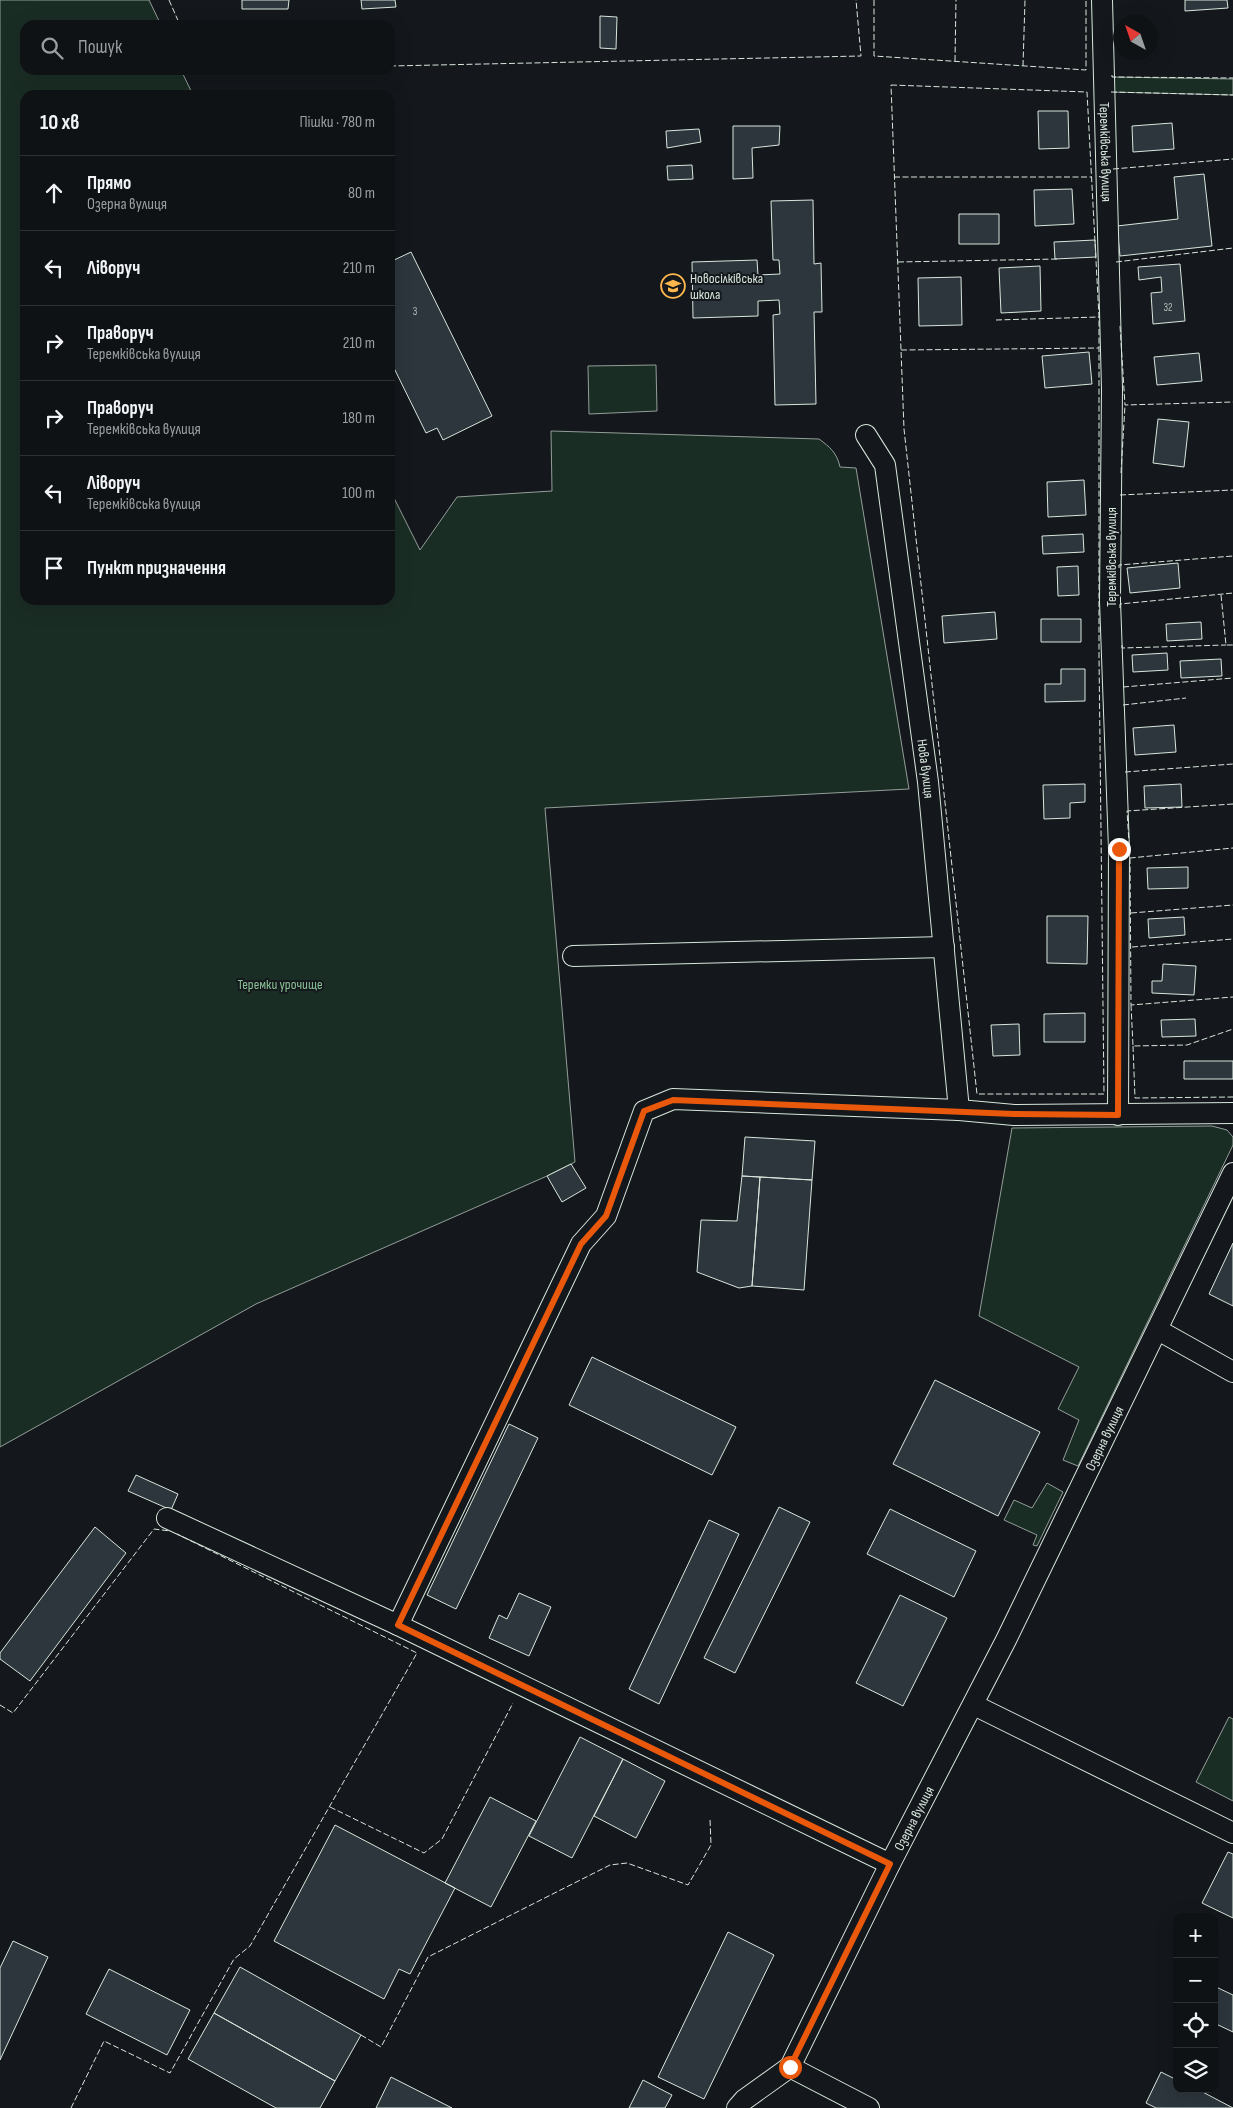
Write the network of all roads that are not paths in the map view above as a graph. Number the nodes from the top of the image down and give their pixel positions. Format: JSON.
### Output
{"nodes":[{"id":1,"x":1102,"y":0,"type":"edge"},
{"id":2,"x":866,"y":434,"type":"dead end"},
{"id":3,"x":944,"y":947,"type":"junction"},
{"id":4,"x":573,"y":956,"type":"dead end"},
{"id":5,"x":959,"y":1110,"type":"junction"},
{"id":6,"x":1233,"y":1113,"type":"edge"},
{"id":7,"x":1118,"y":1115,"type":"junction"},
{"id":8,"x":1233,"y":1173,"type":"edge"},
{"id":9,"x":1158,"y":1330,"type":"junction"},
{"id":10,"x":1233,"y":1372,"type":"edge"},
{"id":11,"x":167,"y":1518,"type":"dead end"},
{"id":12,"x":398,"y":1625,"type":"junction"},
{"id":13,"x":974,"y":1704,"type":"junction"},
{"id":14,"x":1233,"y":1833,"type":"edge"},
{"id":15,"x":890,"y":1864,"type":"junction"},
{"id":16,"x":790,"y":2067,"type":"junction"},
{"id":17,"x":737,"y":2108,"type":"edge"},
{"id":18,"x":869,"y":2108,"type":"edge"}],
"edges":[{"from":1,"to":7,"type":"street","name":"Теремківська вулиця"},
{"from":2,"to":3,"type":"street","name":"Нова вулиця"},
{"from":3,"to":4,"type":"street"},
{"from":3,"to":5,"type":"street","name":"Нова вулиця"},
{"from":5,"to":7,"type":"street"},
{"from":5,"to":12,"type":"street"},
{"from":6,"to":7,"type":"street"},
{"from":8,"to":9,"type":"street","name":"Озерна вулиця"},
{"from":9,"to":10,"type":"street"},
{"from":9,"to":13,"type":"street","name":"Озерна вулиця"},
{"from":11,"to":12,"type":"street"},
{"from":12,"to":15,"type":"street"},
{"from":13,"to":14,"type":"street"},
{"from":13,"to":15,"type":"street","name":"Озерна вулиця"},
{"from":15,"to":16,"type":"street","name":"Озерна вулиця"},
{"from":16,"to":17,"type":"street"},
{"from":16,"to":18,"type":"street"}]}
